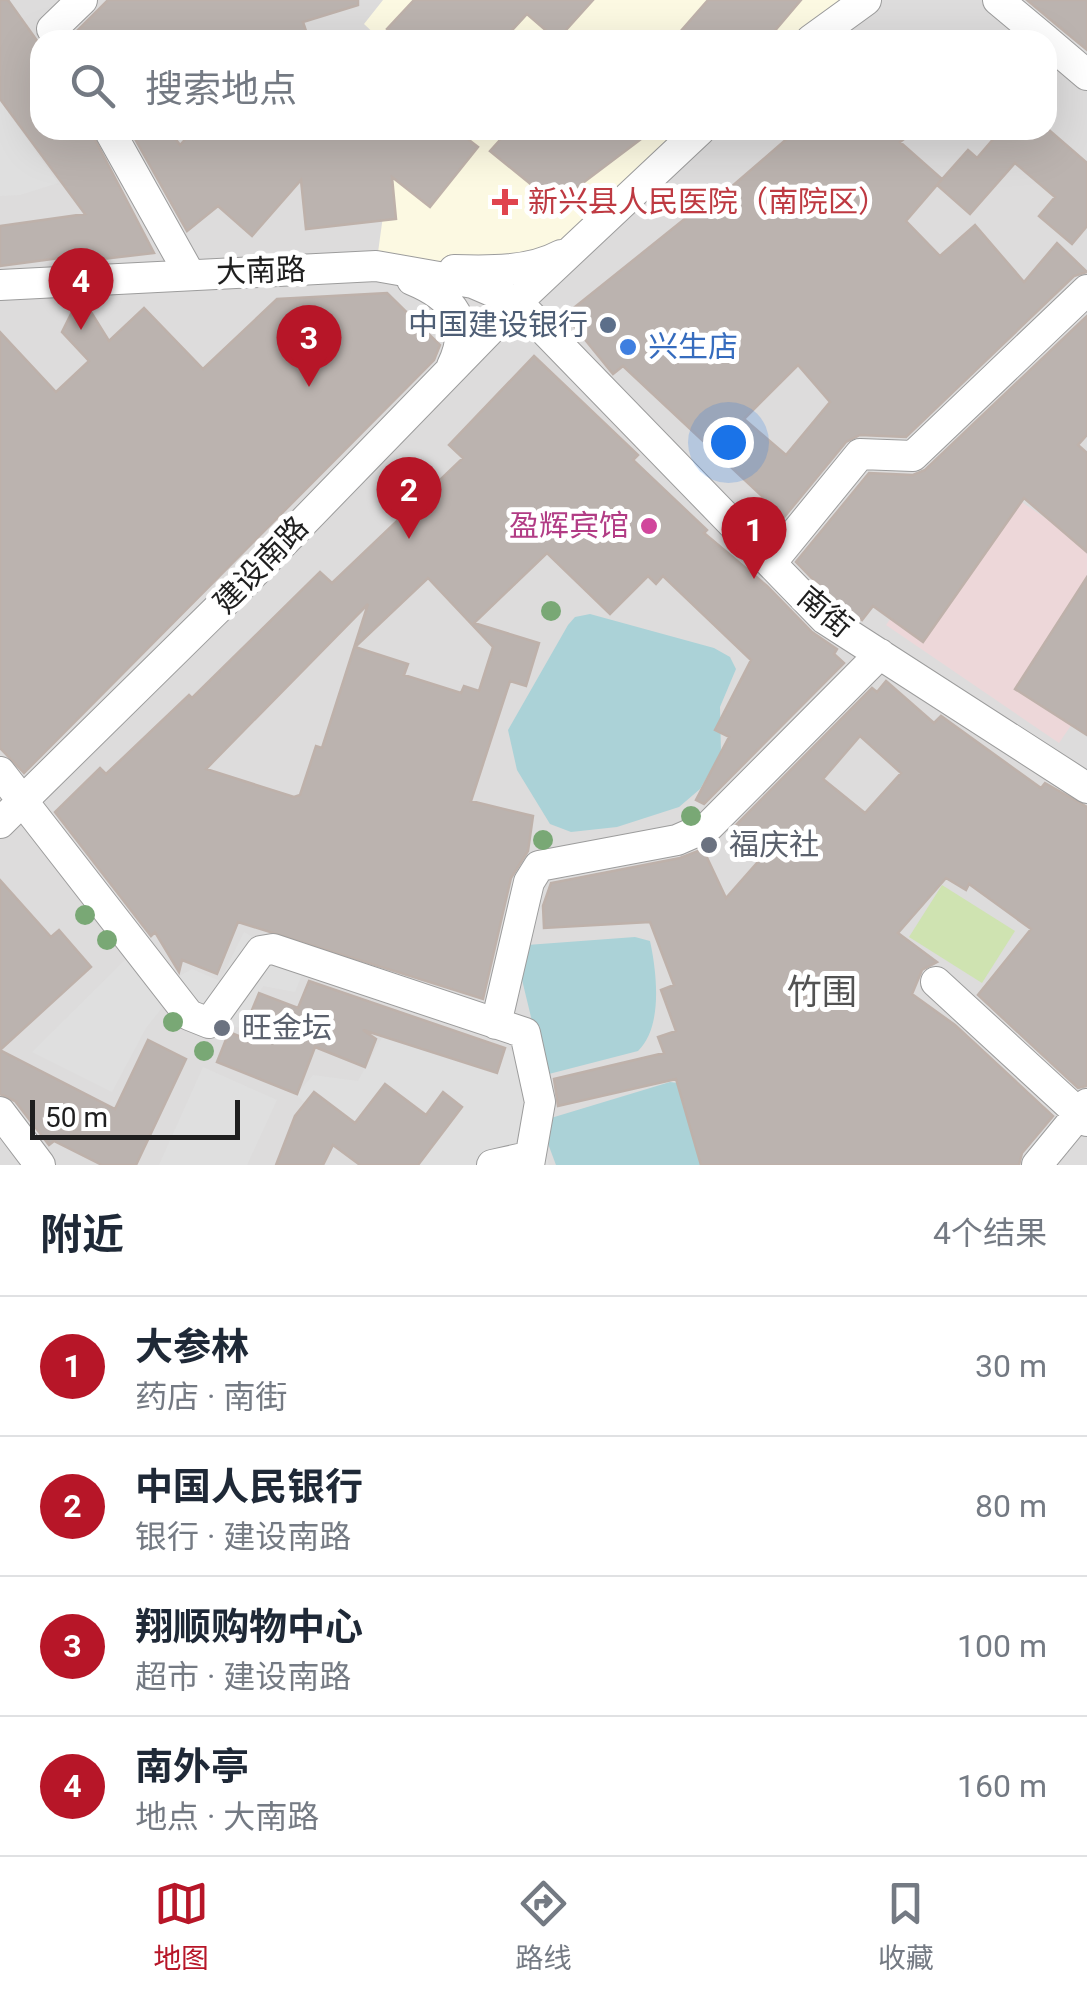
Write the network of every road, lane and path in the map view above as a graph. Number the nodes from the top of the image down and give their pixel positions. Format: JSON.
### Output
{"nodes":[{"id":1,"x":82,"y":0,"type":"edge"},
{"id":2,"x":866,"y":0,"type":"edge"},
{"id":3,"x":998,"y":0,"type":"edge"},
{"id":4,"x":53,"y":30,"type":"edge"},
{"id":5,"x":825,"y":30,"type":"edge"},
{"id":6,"x":1033,"y":30,"type":"edge"},
{"id":7,"x":1057,"y":50,"type":"edge"},
{"id":8,"x":1087,"y":75,"type":"edge"},
{"id":9,"x":115,"y":140,"type":"edge"},
{"id":10,"x":689,"y":140,"type":"edge"},
{"id":11,"x":584,"y":239,"type":"junction"},
{"id":12,"x":376,"y":266,"type":"junction"},
{"id":13,"x":189,"y":274,"type":"junction"},
{"id":14,"x":0,"y":285,"type":"edge"},
{"id":15,"x":1087,"y":290,"type":"edge"},
{"id":16,"x":518,"y":302,"type":"junction"},
{"id":17,"x":450,"y":370,"type":"junction"},
{"id":18,"x":770,"y":563,"type":"junction"},
{"id":19,"x":880,"y":654,"type":"junction"},
{"id":20,"x":0,"y":772,"type":"edge"},
{"id":21,"x":1087,"y":788,"type":"edge"},
{"id":22,"x":23,"y":801,"type":"junction"},
{"id":23,"x":0,"y":822,"type":"edge"},
{"id":24,"x":936,"y":982,"type":"dead end"},
{"id":25,"x":496,"y":1024,"type":"junction"},
{"id":26,"x":0,"y":1112,"type":"edge"},
{"id":27,"x":1084,"y":1113,"type":"edge"},
{"id":28,"x":529,"y":1161,"type":"edge"},
{"id":29,"x":40,"y":1165,"type":"edge"},
{"id":30,"x":492,"y":1165,"type":"edge"},
{"id":31,"x":1037,"y":1165,"type":"edge"}],
"edges":[{"from":1,"to":4,"type":"street"},
{"from":2,"to":5,"type":"street"},
{"from":3,"to":6,"type":"street"},
{"from":7,"to":8,"type":"street"},
{"from":9,"to":13,"type":"street"},
{"from":10,"to":11,"type":"street"},
{"from":11,"to":12,"type":"street"},
{"from":11,"to":16,"type":"street","name":"建设南路"},
{"from":12,"to":13,"type":"street","name":"大南路"},
{"from":12,"to":16,"type":"street","name":"大南路"},
{"from":12,"to":17,"type":"street"},
{"from":13,"to":14,"type":"street","name":"大南路"},
{"from":15,"to":18,"type":"street"},
{"from":16,"to":17,"type":"street","name":"建设南路"},
{"from":16,"to":18,"type":"street","name":"南街"},
{"from":17,"to":22,"type":"street","name":"建设南路"},
{"from":18,"to":19,"type":"street","name":"南街"},
{"from":19,"to":21,"type":"street","name":"南街"},
{"from":19,"to":25,"type":"street"},
{"from":20,"to":22,"type":"street"},
{"from":22,"to":23,"type":"street","name":"建设南路"},
{"from":22,"to":25,"type":"street"},
{"from":24,"to":27,"type":"street"},
{"from":25,"to":28,"type":"street"},
{"from":26,"to":29,"type":"street"},
{"from":27,"to":31,"type":"street"},
{"from":28,"to":30,"type":"street"}]}
